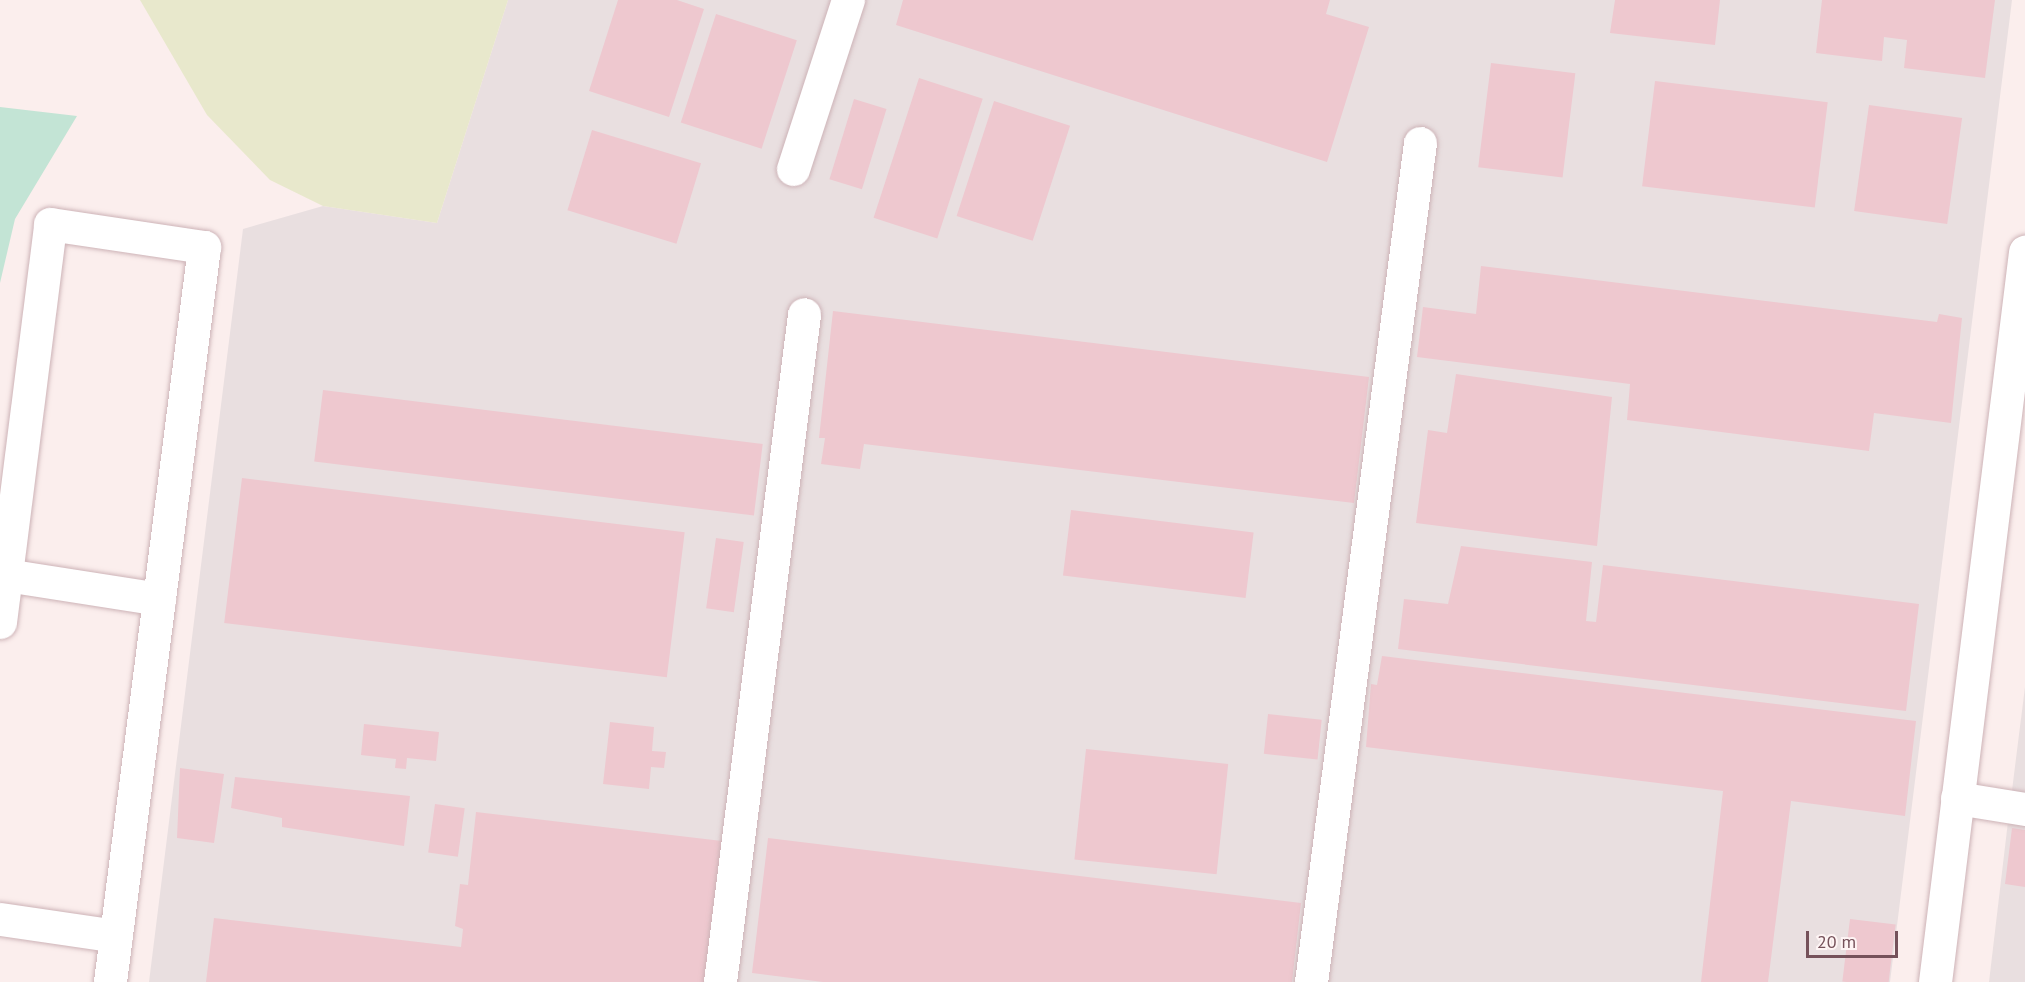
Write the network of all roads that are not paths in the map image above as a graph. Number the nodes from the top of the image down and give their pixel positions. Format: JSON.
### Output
{"nodes":[{"id":1,"x":848,"y":0,"type":"edge"},
{"id":2,"x":1420,"y":143,"type":"dead end"},
{"id":3,"x":793,"y":169,"type":"dead end"},
{"id":4,"x":2025,"y":252,"type":"edge"},
{"id":5,"x":804,"y":314,"type":"dead end"},
{"id":6,"x":6,"y":575,"type":"junction"},
{"id":7,"x":159,"y":599,"type":"junction"},
{"id":8,"x":0,"y":622,"type":"edge"},
{"id":9,"x":1957,"y":798,"type":"junction"},
{"id":10,"x":2025,"y":809,"type":"edge"},
{"id":11,"x":0,"y":919,"type":"edge"},
{"id":12,"x":116,"y":936,"type":"junction"},
{"id":13,"x":110,"y":982,"type":"edge"},
{"id":14,"x":720,"y":982,"type":"edge"},
{"id":15,"x":1311,"y":982,"type":"edge"},
{"id":16,"x":1935,"y":982,"type":"edge"}],
"edges":[{"from":1,"to":3,"type":"street"},
{"from":2,"to":15,"type":"street"},
{"from":4,"to":9,"type":"street"},
{"from":5,"to":14,"type":"street"},
{"from":6,"to":7,"type":"street"},
{"from":6,"to":7,"type":"street"},
{"from":6,"to":8,"type":"street"},
{"from":7,"to":12,"type":"street"},
{"from":9,"to":10,"type":"street"},
{"from":9,"to":16,"type":"street"},
{"from":11,"to":12,"type":"street"},
{"from":12,"to":13,"type":"street"}]}
